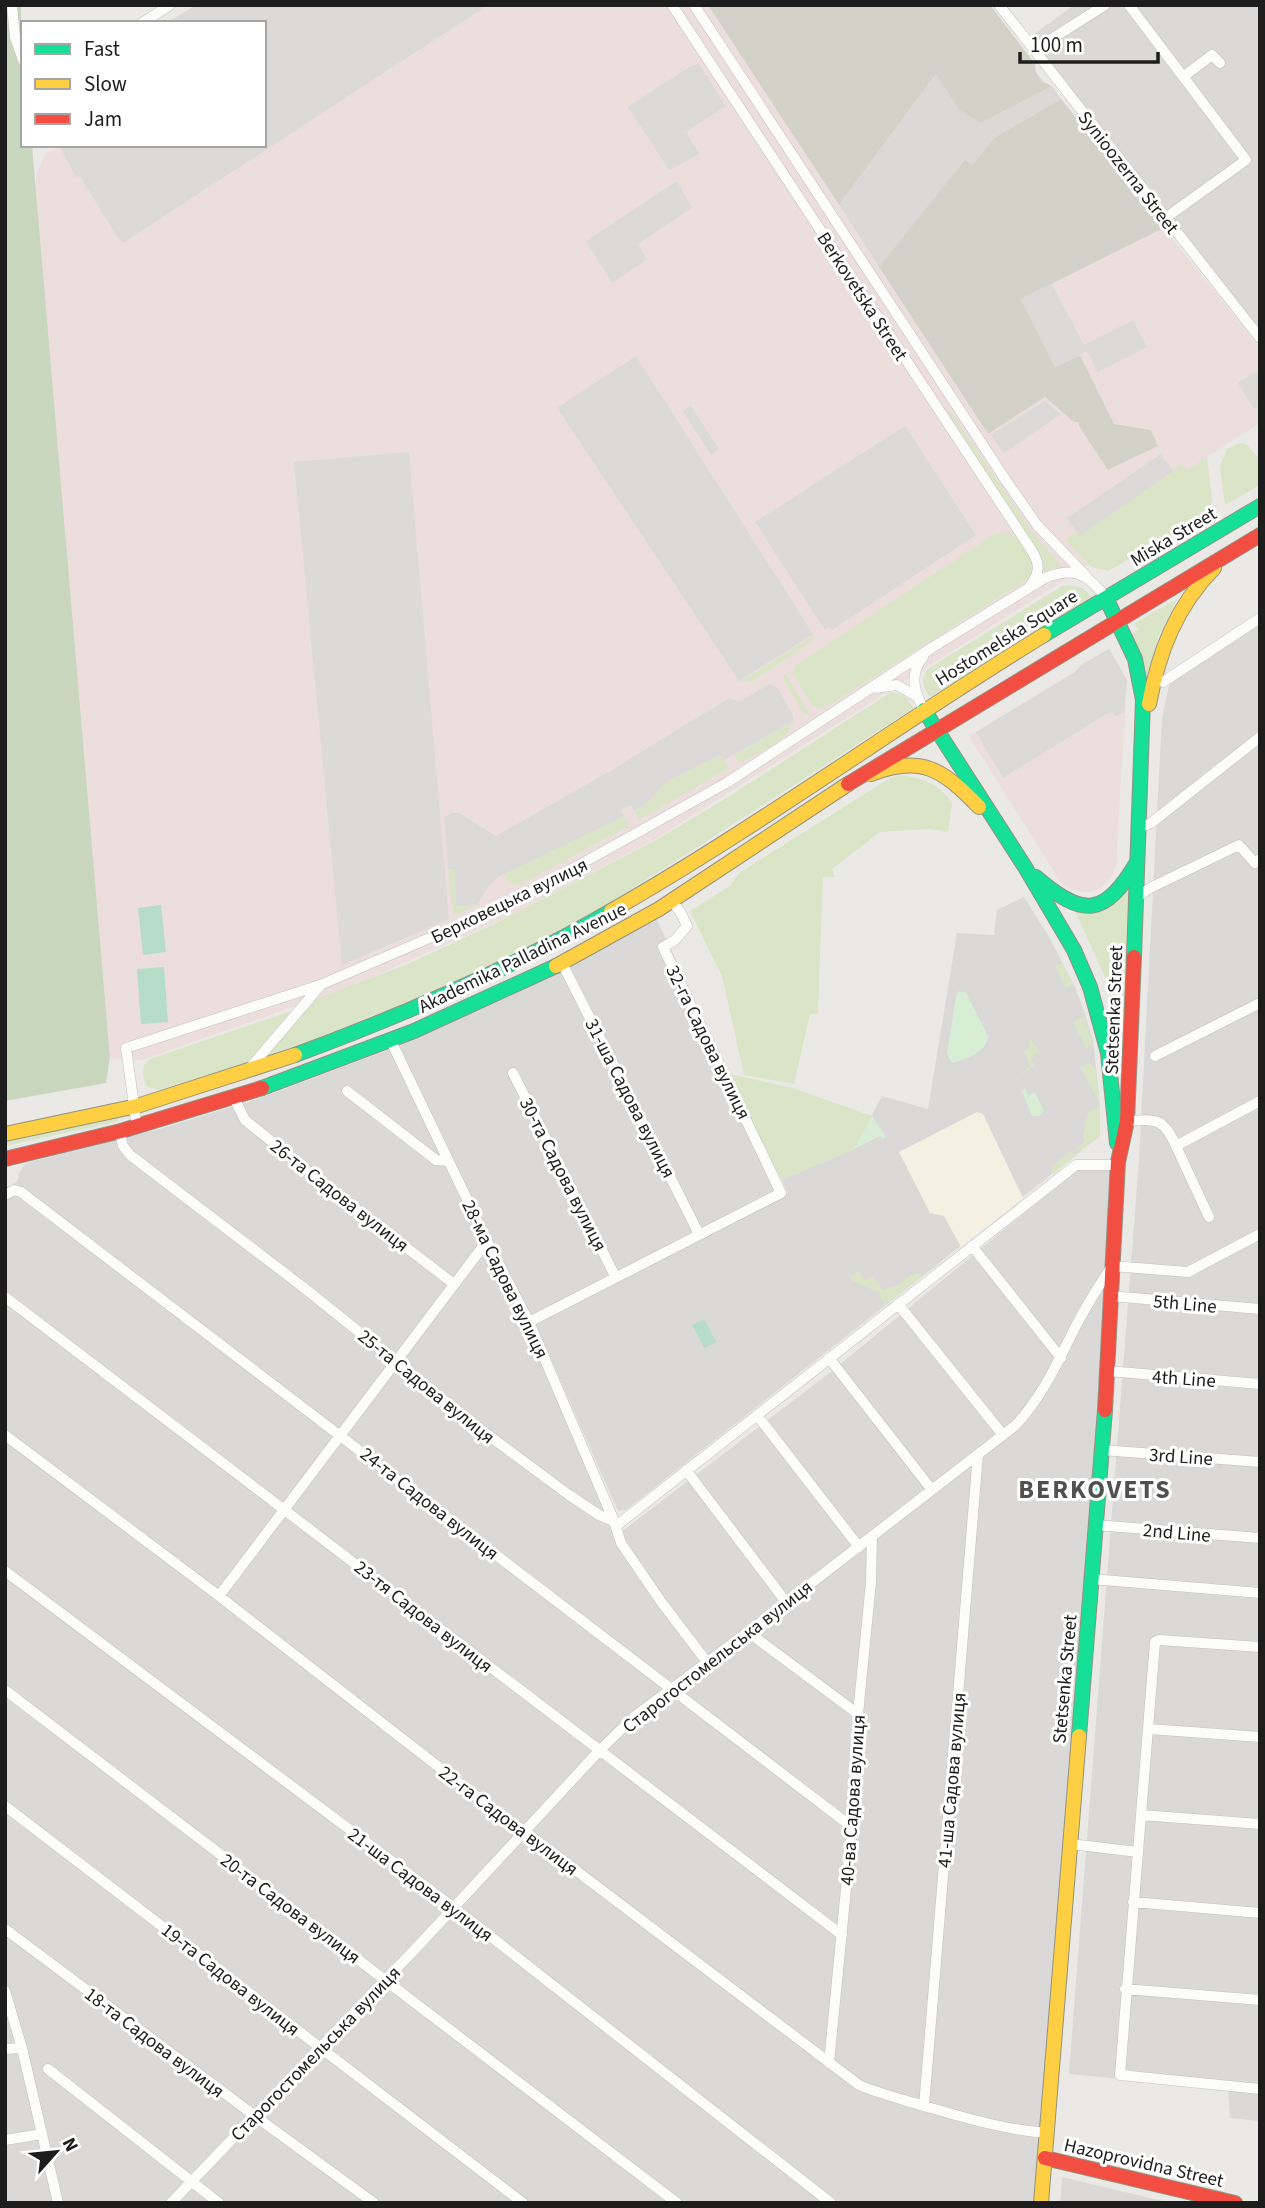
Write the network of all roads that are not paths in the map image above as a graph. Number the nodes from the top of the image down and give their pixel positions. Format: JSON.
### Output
{"nodes":[{"id":1,"x":12,"y":5,"type":"edge"},
{"id":2,"x":170,"y":5,"type":"edge"},
{"id":3,"x":672,"y":5,"type":"edge"},
{"id":4,"x":694,"y":5,"type":"edge"},
{"id":5,"x":999,"y":5,"type":"edge"},
{"id":6,"x":1105,"y":5,"type":"edge"},
{"id":7,"x":1129,"y":5,"type":"edge"},
{"id":8,"x":145,"y":21,"type":"edge"},
{"id":9,"x":1034,"y":50,"type":"junction"},
{"id":10,"x":21,"y":54,"type":"edge"},
{"id":11,"x":1220,"y":63,"type":"dead end"},
{"id":12,"x":1183,"y":77,"type":"junction"},
{"id":13,"x":1164,"y":219,"type":"junction"},
{"id":14,"x":1260,"y":338,"type":"edge"},
{"id":15,"x":1260,"y":506,"type":"edge"},
{"id":16,"x":1260,"y":535,"type":"edge"},
{"id":17,"x":1235,"y":550,"type":"junction"},
{"id":18,"x":1087,"y":576,"type":"junction"},
{"id":19,"x":1029,"y":588,"type":"junction"},
{"id":20,"x":1106,"y":598,"type":"junction"},
{"id":21,"x":1260,"y":618,"type":"edge"},
{"id":22,"x":1118,"y":620,"type":"junction"},
{"id":23,"x":933,"y":647,"type":"junction"},
{"id":24,"x":1153,"y":678,"type":"junction"},
{"id":25,"x":864,"y":692,"type":"junction"},
{"id":26,"x":916,"y":696,"type":"junction"},
{"id":27,"x":924,"y":710,"type":"junction"},
{"id":28,"x":1143,"y":722,"type":"junction"},
{"id":29,"x":936,"y":729,"type":"junction"},
{"id":30,"x":1260,"y":737,"type":"edge"},
{"id":31,"x":856,"y":778,"type":"junction"},
{"id":32,"x":1000,"y":828,"type":"junction"},
{"id":33,"x":1139,"y":828,"type":"junction"},
{"id":34,"x":1260,"y":859,"type":"edge"},
{"id":35,"x":1138,"y":861,"type":"junction"},
{"id":36,"x":1024,"y":867,"type":"junction"},
{"id":37,"x":1136,"y":898,"type":"junction"},
{"id":38,"x":673,"y":901,"type":"junction"},
{"id":39,"x":562,"y":963,"type":"junction"},
{"id":40,"x":320,"y":985,"type":"junction"},
{"id":41,"x":1260,"y":1003,"type":"edge"},
{"id":42,"x":391,"y":1041,"type":"junction"},
{"id":43,"x":1155,"y":1056,"type":"dead end"},
{"id":44,"x":247,"y":1072,"type":"junction"},
{"id":45,"x":513,"y":1073,"type":"dead end"},
{"id":46,"x":347,"y":1091,"type":"dead end"},
{"id":47,"x":234,"y":1098,"type":"junction"},
{"id":48,"x":1260,"y":1101,"type":"edge"},
{"id":49,"x":135,"y":1107,"type":"junction"},
{"id":50,"x":1127,"y":1121,"type":"junction"},
{"id":51,"x":137,"y":1127,"type":"junction"},
{"id":52,"x":120,"y":1133,"type":"junction"},
{"id":53,"x":5,"y":1134,"type":"edge"},
{"id":54,"x":1176,"y":1146,"type":"junction"},
{"id":55,"x":5,"y":1159,"type":"edge"},
{"id":56,"x":449,"y":1161,"type":"junction"},
{"id":57,"x":1118,"y":1162,"type":"junction"},
{"id":58,"x":5,"y":1195,"type":"edge"},
{"id":59,"x":1209,"y":1217,"type":"dead end"},
{"id":60,"x":699,"y":1234,"type":"junction"},
{"id":61,"x":1260,"y":1234,"type":"edge"},
{"id":62,"x":487,"y":1241,"type":"junction"},
{"id":63,"x":972,"y":1246,"type":"junction"},
{"id":64,"x":1112,"y":1266,"type":"junction"},
{"id":65,"x":615,"y":1276,"type":"junction"},
{"id":66,"x":454,"y":1284,"type":"junction"},
{"id":67,"x":5,"y":1297,"type":"edge"},
{"id":68,"x":1111,"y":1297,"type":"junction"},
{"id":69,"x":898,"y":1304,"type":"junction"},
{"id":70,"x":1260,"y":1309,"type":"edge"},
{"id":71,"x":529,"y":1322,"type":"junction"},
{"id":72,"x":829,"y":1358,"type":"junction"},
{"id":73,"x":1061,"y":1358,"type":"junction"},
{"id":74,"x":395,"y":1360,"type":"junction"},
{"id":75,"x":1108,"y":1371,"type":"junction"},
{"id":76,"x":1260,"y":1384,"type":"edge"},
{"id":77,"x":757,"y":1415,"type":"junction"},
{"id":78,"x":340,"y":1434,"type":"junction"},
{"id":79,"x":5,"y":1435,"type":"edge"},
{"id":80,"x":1003,"y":1435,"type":"junction"},
{"id":81,"x":1102,"y":1450,"type":"junction"},
{"id":82,"x":978,"y":1454,"type":"junction"},
{"id":83,"x":1260,"y":1462,"type":"edge"},
{"id":84,"x":686,"y":1470,"type":"junction"},
{"id":85,"x":932,"y":1490,"type":"junction"},
{"id":86,"x":286,"y":1510,"type":"junction"},
{"id":87,"x":615,"y":1523,"type":"junction"},
{"id":88,"x":1095,"y":1525,"type":"junction"},
{"id":89,"x":872,"y":1537,"type":"junction"},
{"id":90,"x":1260,"y":1538,"type":"edge"},
{"id":91,"x":859,"y":1547,"type":"junction"},
{"id":92,"x":5,"y":1571,"type":"edge"},
{"id":93,"x":1091,"y":1579,"type":"junction"},
{"id":94,"x":1260,"y":1593,"type":"edge"},
{"id":95,"x":219,"y":1597,"type":"junction"},
{"id":96,"x":786,"y":1602,"type":"junction"},
{"id":97,"x":748,"y":1632,"type":"junction"},
{"id":98,"x":1260,"y":1647,"type":"edge"},
{"id":99,"x":707,"y":1662,"type":"junction"},
{"id":100,"x":670,"y":1689,"type":"junction"},
{"id":101,"x":5,"y":1690,"type":"edge"},
{"id":102,"x":858,"y":1714,"type":"junction"},
{"id":103,"x":1149,"y":1729,"type":"junction"},
{"id":104,"x":1260,"y":1737,"type":"edge"},
{"id":105,"x":599,"y":1751,"type":"junction"},
{"id":106,"x":5,"y":1806,"type":"edge"},
{"id":107,"x":1142,"y":1815,"type":"junction"},
{"id":108,"x":1260,"y":1824,"type":"edge"},
{"id":109,"x":852,"y":1827,"type":"junction"},
{"id":110,"x":524,"y":1831,"type":"junction"},
{"id":111,"x":1070,"y":1844,"type":"junction"},
{"id":112,"x":1138,"y":1852,"type":"junction"},
{"id":113,"x":1133,"y":1902,"type":"junction"},
{"id":114,"x":453,"y":1907,"type":"junction"},
{"id":115,"x":1260,"y":1913,"type":"edge"},
{"id":116,"x":5,"y":1929,"type":"edge"},
{"id":117,"x":842,"y":1935,"type":"junction"},
{"id":118,"x":384,"y":1979,"type":"junction"},
{"id":119,"x":1125,"y":1989,"type":"junction"},
{"id":120,"x":5,"y":1992,"type":"edge"},
{"id":121,"x":1260,"y":2000,"type":"edge"},
{"id":122,"x":22,"y":2048,"type":"junction"},
{"id":123,"x":320,"y":2048,"type":"junction"},
{"id":124,"x":5,"y":2049,"type":"edge"},
{"id":125,"x":830,"y":2063,"type":"junction"},
{"id":126,"x":48,"y":2069,"type":"dead end"},
{"id":127,"x":1260,"y":2089,"type":"edge"},
{"id":128,"x":924,"y":2106,"type":"junction"},
{"id":129,"x":255,"y":2116,"type":"junction"},
{"id":130,"x":1047,"y":2133,"type":"junction"},
{"id":131,"x":42,"y":2134,"type":"junction"},
{"id":132,"x":5,"y":2140,"type":"edge"},
{"id":133,"x":1045,"y":2158,"type":"junction"},
{"id":134,"x":191,"y":2181,"type":"junction"},
{"id":135,"x":58,"y":2203,"type":"edge"},
{"id":136,"x":172,"y":2203,"type":"edge"},
{"id":137,"x":219,"y":2203,"type":"edge"},
{"id":138,"x":374,"y":2203,"type":"edge"},
{"id":139,"x":523,"y":2203,"type":"edge"},
{"id":140,"x":677,"y":2203,"type":"edge"},
{"id":141,"x":831,"y":2203,"type":"edge"},
{"id":142,"x":1041,"y":2203,"type":"edge"},
{"id":143,"x":1235,"y":2203,"type":"edge"}],
"edges":[{"from":1,"to":10,"type":"street"},
{"from":2,"to":8,"type":"street"},
{"from":3,"to":19,"type":"street","name":"Berkovetska Street"},
{"from":4,"to":18,"type":"street","name":"Berkovetska Street"},
{"from":5,"to":9,"type":"street","name":"Synioozerna Street"},
{"from":6,"to":9,"type":"street"},
{"from":7,"to":12,"type":"street"},
{"from":9,"to":13,"type":"street","name":"Synioozerna Street"},
{"from":11,"to":12,"type":"street"},
{"from":12,"to":13,"type":"street"},
{"from":13,"to":14,"type":"street","name":"Synioozerna Street"},
{"from":15,"to":20,"type":"main road","name":"Miska Street"},
{"from":16,"to":17,"type":"main road"},
{"from":17,"to":22,"type":"main road"},
{"from":17,"to":24,"type":"main road"},
{"from":18,"to":19,"type":"street"},
{"from":18,"to":20,"type":"street","name":"Berkovetska Street"},
{"from":19,"to":23,"type":"street"},
{"from":20,"to":22,"type":"main road","name":"Hostomelska Square"},
{"from":20,"to":27,"type":"main road","name":"Hostomelska Square"},
{"from":21,"to":24,"type":"street"},
{"from":22,"to":28,"type":"main road","name":"Hostomelska Square"},
{"from":22,"to":29,"type":"main road"},
{"from":23,"to":25,"type":"street"},
{"from":23,"to":26,"type":"street"},
{"from":24,"to":28,"type":"main road"},
{"from":25,"to":26,"type":"street"},
{"from":25,"to":40,"type":"street","name":"Берковецька вулиця"},
{"from":26,"to":27,"type":"street"},
{"from":27,"to":29,"type":"main road","name":"Hostomelska Square"},
{"from":27,"to":44,"type":"main road","name":"Akademika Palladina Avenue"},
{"from":28,"to":33,"type":"main road","name":"Hostomelska Square"},
{"from":29,"to":31,"type":"main road","name":"Akademika Palladina Avenue"},
{"from":29,"to":32,"type":"main road","name":"Hostomelska Square"},
{"from":30,"to":33,"type":"street"},
{"from":31,"to":32,"type":"main road"},
{"from":31,"to":38,"type":"main road","name":"Akademika Palladina Avenue"},
{"from":32,"to":36,"type":"main road","name":"Hostomelska Square"},
{"from":33,"to":35,"type":"main road","name":"Hostomelska Square"},
{"from":34,"to":37,"type":"street"},
{"from":35,"to":36,"type":"main road"},
{"from":35,"to":37,"type":"main road","name":"Stetsenka Street"},
{"from":36,"to":57,"type":"main road","name":"Stetsenka Street"},
{"from":37,"to":50,"type":"main road","name":"Stetsenka Street"},
{"from":38,"to":39,"type":"main road","name":"Akademika Palladina Avenue"},
{"from":38,"to":60,"type":"street","name":"32-га Садова вулиця"},
{"from":39,"to":42,"type":"main road","name":"Akademika Palladina Avenue"},
{"from":39,"to":60,"type":"street","name":"31-ша Садова вулиця"},
{"from":40,"to":44,"type":"street"},
{"from":40,"to":49,"type":"street"},
{"from":41,"to":43,"type":"street"},
{"from":42,"to":47,"type":"main road","name":"Akademika Palladina Avenue"},
{"from":42,"to":56,"type":"street","name":"28-ма Садова вулиця"},
{"from":44,"to":49,"type":"main road","name":"Akademika Palladina Avenue"},
{"from":45,"to":65,"type":"street","name":"30-та Садова вулиця"},
{"from":46,"to":56,"type":"street"},
{"from":47,"to":51,"type":"main road","name":"Akademika Palladina Avenue"},
{"from":47,"to":66,"type":"street","name":"26-та Садова вулиця"},
{"from":48,"to":54,"type":"street"},
{"from":49,"to":51,"type":"street"},
{"from":49,"to":53,"type":"main road","name":"Akademika Palladina Avenue"},
{"from":50,"to":54,"type":"street"},
{"from":50,"to":57,"type":"main road","name":"Stetsenka Street"},
{"from":51,"to":52,"type":"main road","name":"Akademika Palladina Avenue"},
{"from":52,"to":55,"type":"main road","name":"Akademika Palladina Avenue"},
{"from":52,"to":74,"type":"street","name":"25-та Садова вулиця"},
{"from":54,"to":59,"type":"street"},
{"from":56,"to":62,"type":"street","name":"28-ма Садова вулиця"},
{"from":57,"to":63,"type":"street"},
{"from":57,"to":64,"type":"main road","name":"Stetsenka Street"},
{"from":58,"to":78,"type":"street","name":"24-та Садова вулиця"},
{"from":60,"to":65,"type":"street"},
{"from":61,"to":64,"type":"street"},
{"from":62,"to":66,"type":"street"},
{"from":62,"to":71,"type":"street","name":"28-ма Садова вулиця"},
{"from":63,"to":69,"type":"street"},
{"from":63,"to":73,"type":"street"},
{"from":64,"to":68,"type":"main road","name":"Stetsenka Street"},
{"from":64,"to":73,"type":"street","name":"Старогостомельська вулиця"},
{"from":65,"to":71,"type":"street"},
{"from":66,"to":74,"type":"street"},
{"from":67,"to":86,"type":"street","name":"23-тя Садова вулиця"},
{"from":68,"to":70,"type":"street","name":"5th Line"},
{"from":68,"to":75,"type":"main road","name":"Stetsenka Street"},
{"from":69,"to":72,"type":"street"},
{"from":69,"to":80,"type":"street"},
{"from":71,"to":87,"type":"street","name":"28-ма Садова вулиця"},
{"from":72,"to":77,"type":"street"},
{"from":72,"to":85,"type":"street"},
{"from":73,"to":80,"type":"street","name":"Старогостомельська вулиця"},
{"from":74,"to":78,"type":"street"},
{"from":74,"to":87,"type":"street","name":"25-та Садова вулиця"},
{"from":75,"to":76,"type":"street","name":"4th Line"},
{"from":75,"to":81,"type":"main road","name":"Stetsenka Street"},
{"from":77,"to":84,"type":"street"},
{"from":77,"to":91,"type":"street"},
{"from":78,"to":86,"type":"street"},
{"from":78,"to":100,"type":"street","name":"24-та Садова вулиця"},
{"from":79,"to":95,"type":"street","name":"22-га Садова вулиця"},
{"from":80,"to":82,"type":"street","name":"Старогостомельська вулиця"},
{"from":81,"to":83,"type":"street","name":"3rd Line"},
{"from":81,"to":88,"type":"main road","name":"Stetsenka Street"},
{"from":82,"to":85,"type":"street","name":"Старогостомельська вулиця"},
{"from":82,"to":128,"type":"street","name":"41-ша Садова вулиця"},
{"from":84,"to":87,"type":"street"},
{"from":84,"to":96,"type":"street"},
{"from":85,"to":89,"type":"street","name":"Старогостомельська вулиця"},
{"from":86,"to":95,"type":"street"},
{"from":86,"to":105,"type":"street","name":"23-тя Садова вулиця"},
{"from":87,"to":99,"type":"street"},
{"from":88,"to":90,"type":"street","name":"2nd Line"},
{"from":88,"to":93,"type":"main road","name":"Stetsenka Street"},
{"from":89,"to":91,"type":"street","name":"Старогостомельська вулиця"},
{"from":89,"to":102,"type":"street","name":"40-ва Садова вулиця"},
{"from":91,"to":96,"type":"street","name":"Старогостомельська вулиця"},
{"from":92,"to":114,"type":"street","name":"21-ша Садова вулиця"},
{"from":93,"to":94,"type":"street"},
{"from":93,"to":111,"type":"main road","name":"Stetsenka Street"},
{"from":95,"to":110,"type":"street","name":"22-га Садова вулиця"},
{"from":96,"to":97,"type":"street","name":"Старогостомельська вулиця"},
{"from":97,"to":99,"type":"street","name":"Старогостомельська вулиця"},
{"from":97,"to":102,"type":"street"},
{"from":98,"to":103,"type":"street"},
{"from":99,"to":100,"type":"street","name":"Старогостомельська вулиця"},
{"from":100,"to":105,"type":"street","name":"Старогостомельська вулиця"},
{"from":100,"to":109,"type":"street","name":"24-та Садова вулиця"},
{"from":101,"to":118,"type":"street","name":"20-та Садова вулиця"},
{"from":102,"to":109,"type":"street","name":"40-ва Садова вулиця"},
{"from":103,"to":104,"type":"street"},
{"from":103,"to":107,"type":"street"},
{"from":105,"to":110,"type":"street","name":"Старогостомельська вулиця"},
{"from":105,"to":117,"type":"street","name":"23-тя Садова вулиця"},
{"from":106,"to":123,"type":"street","name":"19-та Садова вулиця"},
{"from":107,"to":108,"type":"street"},
{"from":107,"to":112,"type":"street"},
{"from":109,"to":117,"type":"street","name":"40-ва Садова вулиця"},
{"from":110,"to":114,"type":"street","name":"Старогостомельська вулиця"},
{"from":110,"to":125,"type":"street","name":"22-га Садова вулиця"},
{"from":111,"to":112,"type":"street"},
{"from":111,"to":130,"type":"main road","name":"Stetsenka Street"},
{"from":112,"to":113,"type":"street"},
{"from":113,"to":115,"type":"street"},
{"from":113,"to":119,"type":"street"},
{"from":114,"to":118,"type":"street","name":"Старогостомельська вулиця"},
{"from":114,"to":141,"type":"street","name":"21-ша Садова вулиця"},
{"from":116,"to":129,"type":"street","name":"18-та Садова вулиця"},
{"from":117,"to":125,"type":"street","name":"40-ва Садова вулиця"},
{"from":118,"to":123,"type":"street","name":"Старогостомельська вулиця"},
{"from":118,"to":140,"type":"street","name":"20-та Садова вулиця"},
{"from":119,"to":121,"type":"street"},
{"from":119,"to":127,"type":"street"},
{"from":120,"to":122,"type":"street"},
{"from":122,"to":124,"type":"street"},
{"from":122,"to":131,"type":"street"},
{"from":123,"to":129,"type":"street","name":"Старогостомельська вулиця"},
{"from":123,"to":139,"type":"street","name":"19-та Садова вулиця"},
{"from":125,"to":128,"type":"street","name":"22-га Садова вулиця"},
{"from":126,"to":134,"type":"street"},
{"from":128,"to":130,"type":"street","name":"22-га Садова вулиця"},
{"from":129,"to":134,"type":"street","name":"Старогостомельська вулиця"},
{"from":129,"to":138,"type":"street","name":"18-та Садова вулиця"},
{"from":130,"to":133,"type":"main road","name":"Stetsenka Street"},
{"from":131,"to":132,"type":"street"},
{"from":131,"to":135,"type":"street"},
{"from":133,"to":142,"type":"main road","name":"Stetsenka Street"},
{"from":133,"to":143,"type":"main road","name":"Hazoprovidna Street"},
{"from":134,"to":136,"type":"street","name":"Старогостомельська вулиця"},
{"from":134,"to":137,"type":"street"}]}
